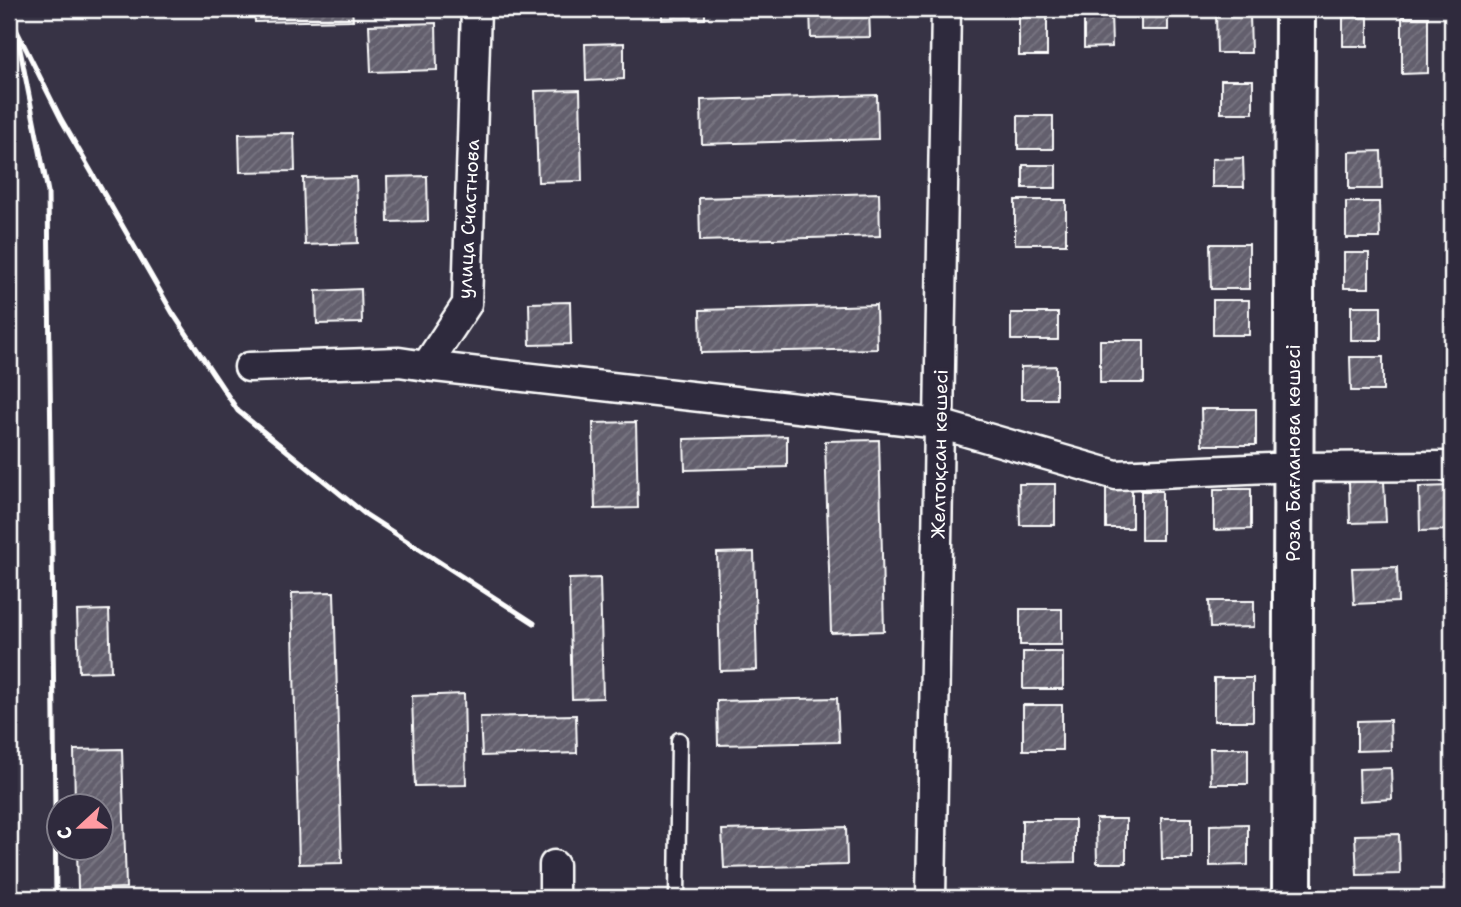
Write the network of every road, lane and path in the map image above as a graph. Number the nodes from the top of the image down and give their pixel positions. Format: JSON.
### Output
{"nodes":[{"id":1,"x":476,"y":9,"type":"edge"},
{"id":2,"x":946,"y":9,"type":"edge"},
{"id":3,"x":1295,"y":9,"type":"edge"},
{"id":4,"x":249,"y":366,"type":"dead end"},
{"id":5,"x":425,"y":366,"type":"junction"},
{"id":6,"x":939,"y":424,"type":"junction"},
{"id":7,"x":1452,"y":466,"type":"edge"},
{"id":8,"x":1293,"y":467,"type":"junction"},
{"id":9,"x":679,"y":740,"type":"dead end"},
{"id":10,"x":554,"y":865,"type":"dead end"},
{"id":11,"x":554,"y":898,"type":"edge"},
{"id":12,"x":677,"y":898,"type":"edge"},
{"id":13,"x":931,"y":898,"type":"edge"},
{"id":14,"x":1292,"y":898,"type":"edge"}],
"edges":[{"from":1,"to":5,"type":"street","name":"улица Счастнова"},
{"from":2,"to":6,"type":"street","name":"Желтоқсан көшесі"},
{"from":3,"to":8,"type":"street","name":"Роза Бағланова көшесі"},
{"from":4,"to":5,"type":"street"},
{"from":5,"to":6,"type":"street"},
{"from":6,"to":8,"type":"street"},
{"from":6,"to":13,"type":"street","name":"Желтоқсан көшесі"},
{"from":7,"to":8,"type":"street"},
{"from":8,"to":14,"type":"street","name":"Роза Бағланова көшесі"},
{"from":9,"to":12,"type":"lane"},
{"from":10,"to":11,"type":"street"}]}
